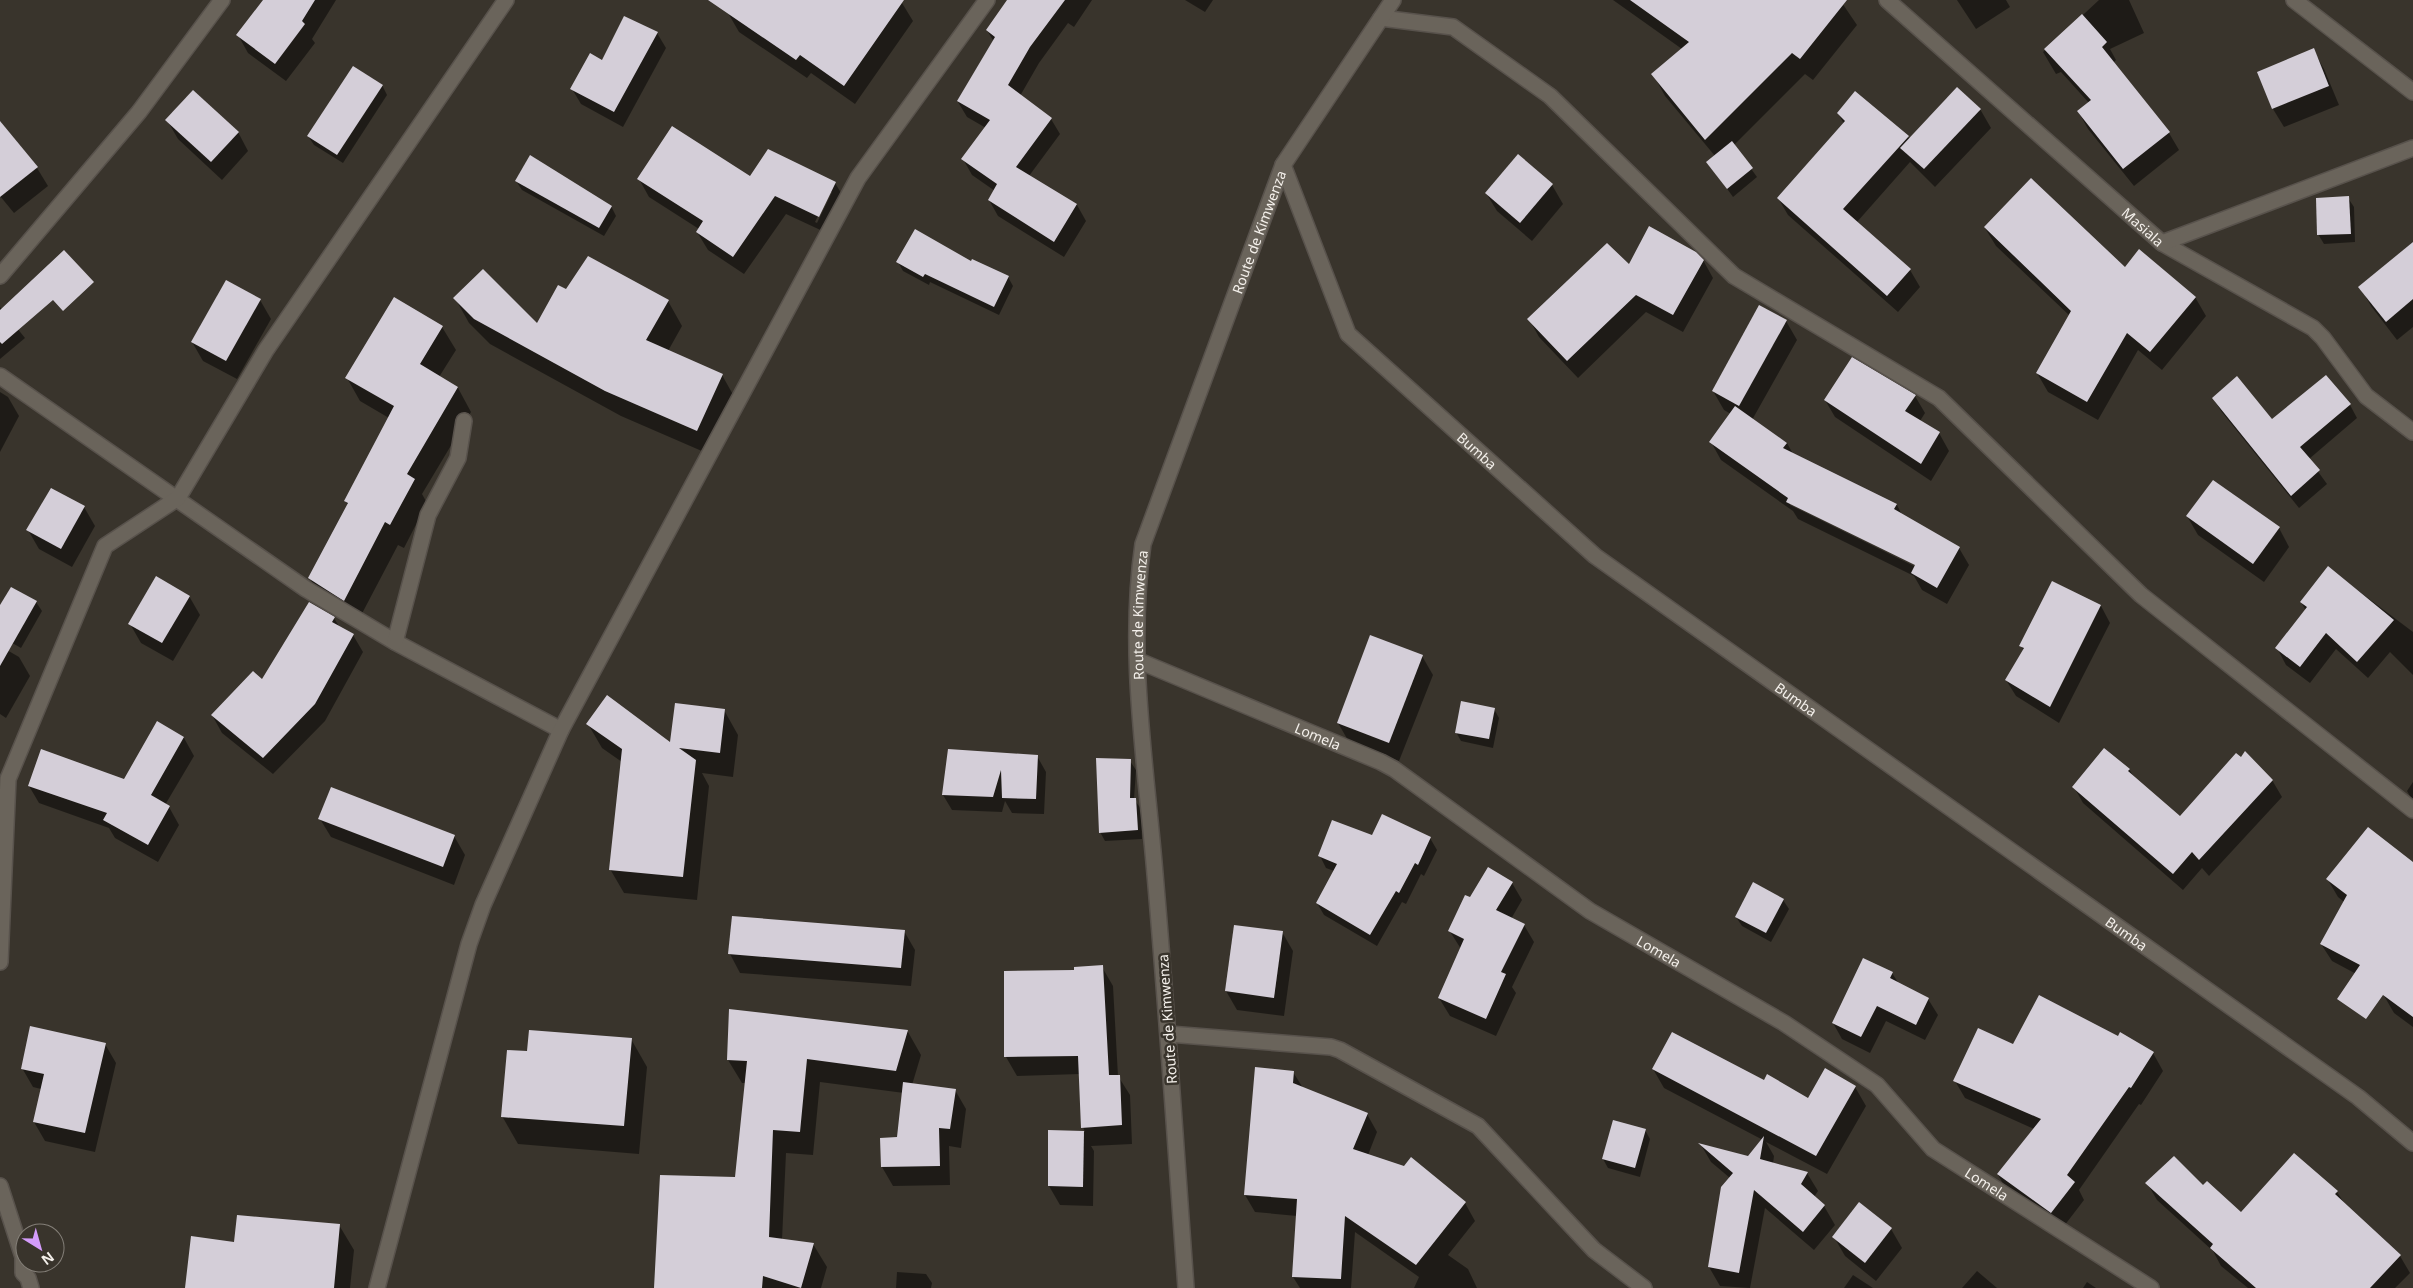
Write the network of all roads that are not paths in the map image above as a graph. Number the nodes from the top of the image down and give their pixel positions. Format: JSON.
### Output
{"nodes":[{"id":1,"x":222,"y":0,"type":"edge"},
{"id":2,"x":506,"y":0,"type":"edge"},
{"id":3,"x":987,"y":0,"type":"edge"},
{"id":4,"x":1393,"y":0,"type":"edge"},
{"id":5,"x":1887,"y":0,"type":"edge"},
{"id":6,"x":2294,"y":0,"type":"edge"},
{"id":7,"x":1381,"y":18,"type":"junction"},
{"id":8,"x":2413,"y":92,"type":"edge"},
{"id":9,"x":2413,"y":148,"type":"edge"},
{"id":10,"x":1283,"y":165,"type":"junction"},
{"id":11,"x":2162,"y":243,"type":"junction"},
{"id":12,"x":0,"y":276,"type":"edge"},
{"id":13,"x":0,"y":376,"type":"edge"},
{"id":14,"x":464,"y":420,"type":"dead end"},
{"id":15,"x":2413,"y":432,"type":"edge"},
{"id":16,"x":178,"y":498,"type":"junction"},
{"id":17,"x":395,"y":642,"type":"junction"},
{"id":18,"x":1139,"y":661,"type":"junction"},
{"id":19,"x":561,"y":730,"type":"junction"},
{"id":20,"x":2413,"y":810,"type":"edge"},
{"id":21,"x":0,"y":962,"type":"edge"},
{"id":22,"x":1169,"y":1034,"type":"junction"},
{"id":23,"x":2413,"y":1142,"type":"edge"},
{"id":24,"x":0,"y":1186,"type":"edge"},
{"id":25,"x":31,"y":1288,"type":"edge"},
{"id":26,"x":376,"y":1288,"type":"edge"},
{"id":27,"x":1186,"y":1288,"type":"edge"},
{"id":28,"x":1644,"y":1288,"type":"edge"},
{"id":29,"x":2151,"y":1288,"type":"edge"}],
"edges":[{"from":1,"to":12,"type":"street"},
{"from":2,"to":16,"type":"street"},
{"from":3,"to":19,"type":"street"},
{"from":4,"to":7,"type":"street","name":"Route de Kimwenza"},
{"from":5,"to":11,"type":"street","name":"Masiala"},
{"from":6,"to":8,"type":"street"},
{"from":7,"to":10,"type":"street","name":"Route de Kimwenza"},
{"from":7,"to":20,"type":"street"},
{"from":9,"to":11,"type":"street"},
{"from":10,"to":18,"type":"street","name":"Route de Kimwenza"},
{"from":10,"to":23,"type":"street","name":"Bumba"},
{"from":11,"to":15,"type":"street","name":"Masiala"},
{"from":13,"to":16,"type":"street"},
{"from":14,"to":17,"type":"street"},
{"from":16,"to":17,"type":"street"},
{"from":16,"to":21,"type":"street"},
{"from":17,"to":19,"type":"street"},
{"from":18,"to":22,"type":"street","name":"Route de Kimwenza"},
{"from":18,"to":29,"type":"street","name":"Lomela"},
{"from":19,"to":26,"type":"street"},
{"from":22,"to":27,"type":"street","name":"Route de Kimwenza"},
{"from":22,"to":28,"type":"street"},
{"from":24,"to":25,"type":"street"}]}
